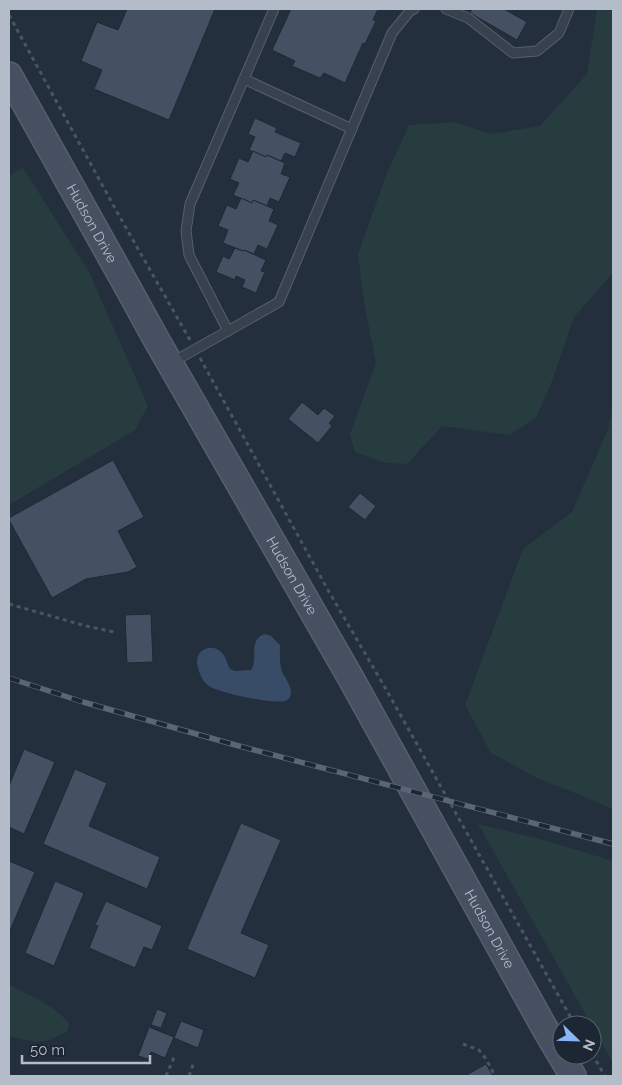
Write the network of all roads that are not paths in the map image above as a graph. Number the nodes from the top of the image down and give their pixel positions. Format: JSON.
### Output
{"nodes":[{"id":1,"x":274,"y":9,"type":"edge"},
{"id":2,"x":414,"y":9,"type":"edge"},
{"id":3,"x":446,"y":9,"type":"edge"},
{"id":4,"x":569,"y":9,"type":"edge"},
{"id":5,"x":9,"y":75,"type":"edge"},
{"id":6,"x":244,"y":79,"type":"junction"},
{"id":7,"x":352,"y":129,"type":"junction"},
{"id":8,"x":228,"y":331,"type":"junction"},
{"id":9,"x":170,"y":364,"type":"junction"},
{"id":10,"x":573,"y":1076,"type":"edge"}],
"edges":[{"from":1,"to":6,"type":"lane"},
{"from":2,"to":7,"type":"lane"},
{"from":3,"to":4,"type":"lane"},
{"from":5,"to":9,"type":"main road","name":"Hudson Drive"},
{"from":6,"to":7,"type":"lane"},
{"from":6,"to":8,"type":"lane"},
{"from":7,"to":8,"type":"lane"},
{"from":8,"to":9,"type":"lane"},
{"from":9,"to":10,"type":"main road","name":"Hudson Drive"}]}
